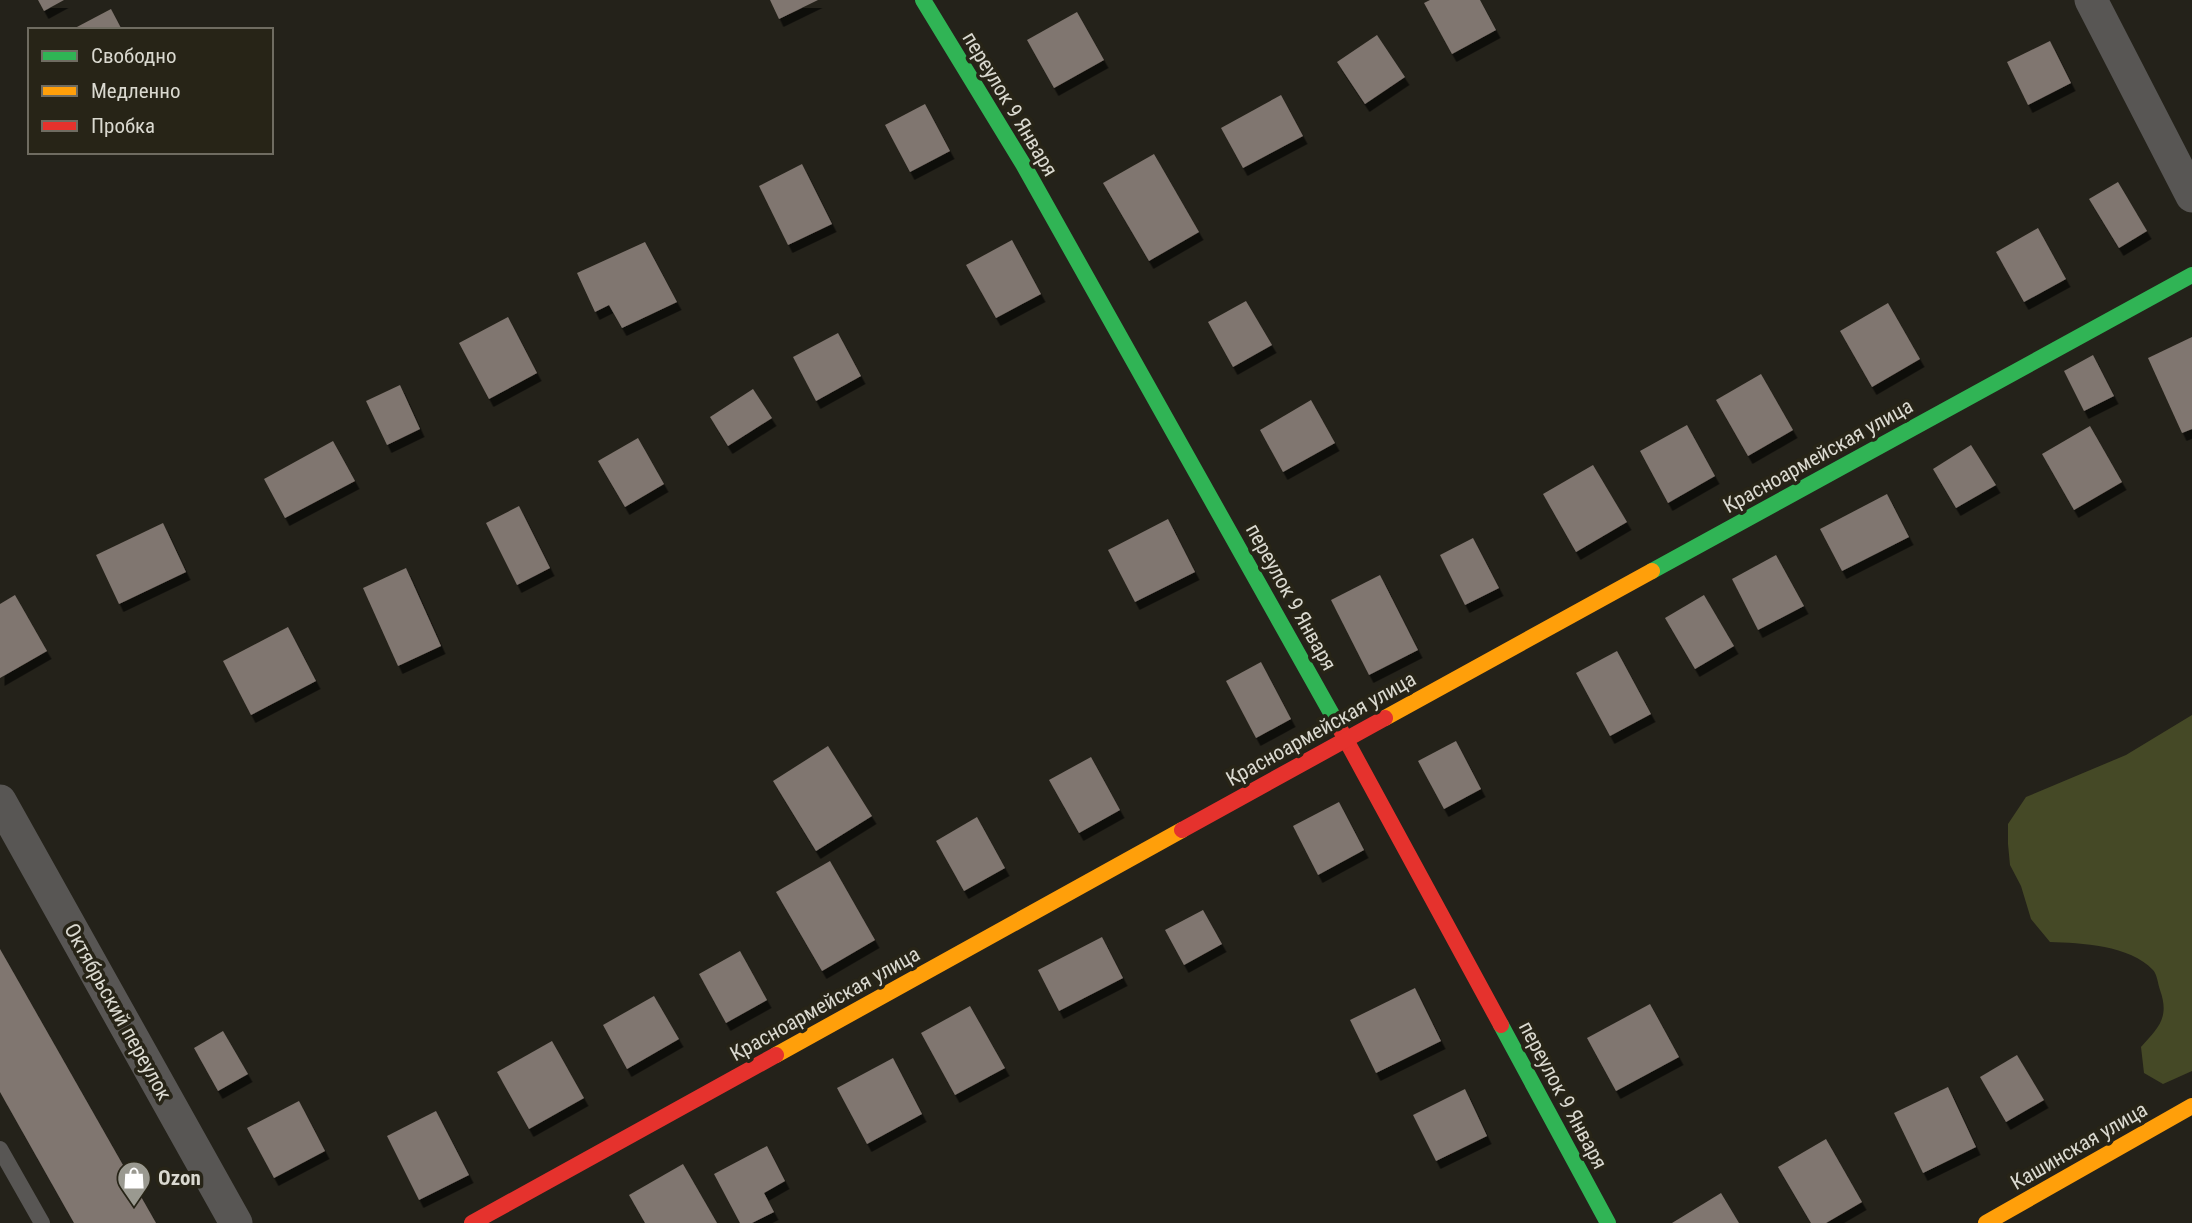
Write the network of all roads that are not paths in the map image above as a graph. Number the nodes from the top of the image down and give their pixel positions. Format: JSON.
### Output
{"nodes":[{"id":1,"x":923,"y":0,"type":"edge"},
{"id":2,"x":2091,"y":0,"type":"edge"},
{"id":3,"x":2192,"y":196,"type":"edge"},
{"id":4,"x":2192,"y":275,"type":"edge"},
{"id":5,"x":1346,"y":739,"type":"junction"},
{"id":6,"x":0,"y":801,"type":"edge"},
{"id":7,"x":2192,"y":1106,"type":"edge"},
{"id":8,"x":0,"y":1149,"type":"edge"},
{"id":9,"x":42,"y":1223,"type":"edge"},
{"id":10,"x":236,"y":1223,"type":"edge"},
{"id":11,"x":472,"y":1223,"type":"edge"},
{"id":12,"x":1608,"y":1223,"type":"edge"},
{"id":13,"x":1986,"y":1223,"type":"edge"}],
"edges":[{"from":1,"to":5,"type":"street","name":"переулок 9 Января"},
{"from":2,"to":3,"type":"street"},
{"from":4,"to":5,"type":"street","name":"Красноармейская улица"},
{"from":5,"to":11,"type":"street","name":"Красноармейская улица"},
{"from":5,"to":12,"type":"street","name":"переулок 9 Января"},
{"from":6,"to":10,"type":"street","name":"Октябрьский переулок"},
{"from":7,"to":13,"type":"street","name":"Кашинская улица"},
{"from":8,"to":9,"type":"lane"}]}
